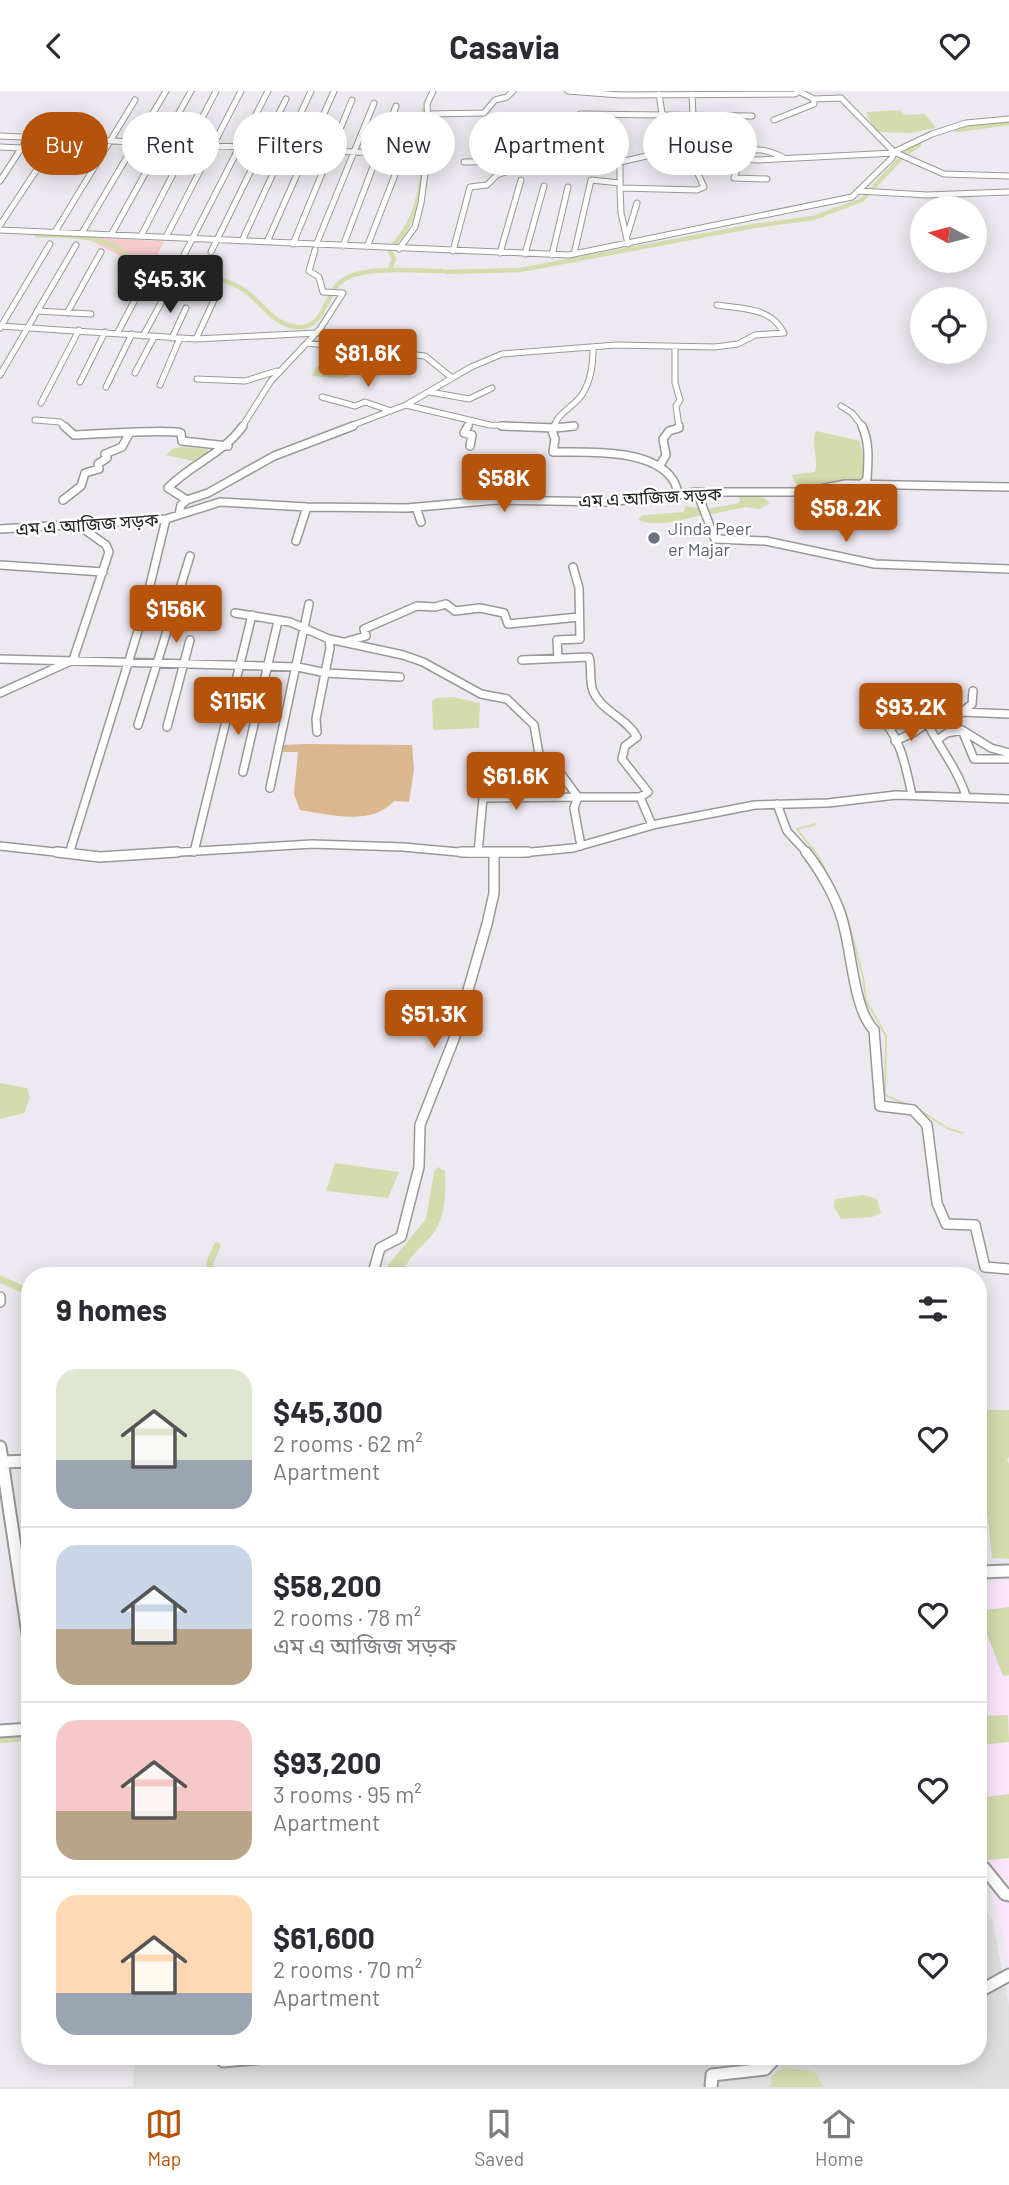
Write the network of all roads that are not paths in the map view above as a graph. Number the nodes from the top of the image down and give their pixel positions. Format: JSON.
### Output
{"nodes":[{"id":1,"x":166,"y":91,"type":"edge"},
{"id":2,"x":191,"y":91,"type":"edge"},
{"id":3,"x":216,"y":91,"type":"edge"},
{"id":4,"x":241,"y":91,"type":"edge"},
{"id":5,"x":268,"y":91,"type":"edge"},
{"id":6,"x":311,"y":91,"type":"edge"},
{"id":7,"x":334,"y":91,"type":"edge"},
{"id":8,"x":433,"y":91,"type":"edge"},
{"id":9,"x":513,"y":91,"type":"edge"},
{"id":10,"x":568,"y":91,"type":"edge"},
{"id":11,"x":799,"y":91,"type":"edge"},
{"id":12,"x":659,"y":93,"type":"edge"},
{"id":13,"x":692,"y":94,"type":"junction"},
{"id":14,"x":286,"y":99,"type":"dead end"},
{"id":15,"x":814,"y":99,"type":"junction"},
{"id":16,"x":135,"y":100,"type":"dead end"},
{"id":17,"x":352,"y":100,"type":"dead end"},
{"id":18,"x":374,"y":103,"type":"dead end"},
{"id":19,"x":396,"y":106,"type":"dead end"},
{"id":20,"x":154,"y":112,"type":"edge"},
{"id":21,"x":179,"y":112,"type":"edge"},
{"id":22,"x":205,"y":112,"type":"edge"},
{"id":23,"x":258,"y":112,"type":"edge"},
{"id":24,"x":280,"y":112,"type":"edge"},
{"id":25,"x":302,"y":112,"type":"edge"},
{"id":26,"x":325,"y":112,"type":"edge"},
{"id":27,"x":347,"y":112,"type":"edge"},
{"id":28,"x":394,"y":112,"type":"edge"},
{"id":29,"x":430,"y":112,"type":"edge"},
{"id":30,"x":662,"y":112,"type":"edge"},
{"id":31,"x":693,"y":112,"type":"edge"},
{"id":32,"x":455,"y":114,"type":"edge"},
{"id":33,"x":1009,"y":119,"type":"edge"},
{"id":34,"x":774,"y":120,"type":"dead end"},
{"id":35,"x":219,"y":136,"type":"edge"},
{"id":36,"x":0,"y":137,"type":"edge"},
{"id":37,"x":21,"y":138,"type":"edge"},
{"id":38,"x":110,"y":141,"type":"junction"},
{"id":39,"x":122,"y":141,"type":"edge"},
{"id":40,"x":0,"y":147,"type":"edge"},
{"id":41,"x":757,"y":147,"type":"edge"},
{"id":42,"x":21,"y":148,"type":"joint"},
{"id":43,"x":347,"y":152,"type":"edge"},
{"id":44,"x":355,"y":152,"type":"junction"},
{"id":45,"x":361,"y":152,"type":"edge"},
{"id":46,"x":894,"y":152,"type":"junction"},
{"id":47,"x":643,"y":157,"type":"edge"},
{"id":48,"x":757,"y":159,"type":"edge"},
{"id":49,"x":786,"y":159,"type":"junction"},
{"id":50,"x":233,"y":160,"type":"edge"},
{"id":51,"x":464,"y":162,"type":"dead end"},
{"id":52,"x":469,"y":162,"type":"edge"},
{"id":53,"x":122,"y":166,"type":"edge"},
{"id":54,"x":34,"y":175,"type":"edge"},
{"id":55,"x":144,"y":175,"type":"edge"},
{"id":56,"x":173,"y":175,"type":"edge"},
{"id":57,"x":199,"y":175,"type":"edge"},
{"id":58,"x":249,"y":175,"type":"edge"},
{"id":59,"x":273,"y":175,"type":"edge"},
{"id":60,"x":298,"y":175,"type":"edge"},
{"id":61,"x":321,"y":175,"type":"edge"},
{"id":62,"x":370,"y":175,"type":"edge"},
{"id":63,"x":395,"y":175,"type":"edge"},
{"id":64,"x":426,"y":175,"type":"edge"},
{"id":65,"x":497,"y":175,"type":"edge"},
{"id":66,"x":698,"y":175,"type":"edge"},
{"id":67,"x":735,"y":175,"type":"edge"},
{"id":68,"x":1009,"y":176,"type":"edge"},
{"id":69,"x":767,"y":179,"type":"dead end"},
{"id":70,"x":521,"y":180,"type":"dead end"},
{"id":71,"x":0,"y":181,"type":"edge"},
{"id":72,"x":544,"y":185,"type":"dead end"},
{"id":73,"x":620,"y":185,"type":"junction"},
{"id":74,"x":568,"y":187,"type":"dead end"},
{"id":75,"x":859,"y":191,"type":"junction"},
{"id":76,"x":1009,"y":192,"type":"edge"},
{"id":77,"x":637,"y":203,"type":"dead end"},
{"id":78,"x":0,"y":228,"type":"edge"},
{"id":79,"x":55,"y":232,"type":"junction"},
{"id":80,"x":82,"y":233,"type":"junction"},
{"id":81,"x":111,"y":235,"type":"junction"},
{"id":82,"x":141,"y":236,"type":"junction"},
{"id":83,"x":627,"y":236,"type":"junction"},
{"id":84,"x":166,"y":237,"type":"junction"},
{"id":85,"x":192,"y":239,"type":"junction"},
{"id":86,"x":218,"y":240,"type":"junction"},
{"id":87,"x":242,"y":241,"type":"junction"},
{"id":88,"x":267,"y":243,"type":"junction"},
{"id":89,"x":50,"y":244,"type":"dead end"},
{"id":90,"x":293,"y":244,"type":"junction"},
{"id":91,"x":628,"y":244,"type":"junction"},
{"id":92,"x":76,"y":245,"type":"dead end"},
{"id":93,"x":343,"y":246,"type":"junction"},
{"id":94,"x":316,"y":247,"type":"junction"},
{"id":95,"x":367,"y":247,"type":"junction"},
{"id":96,"x":399,"y":249,"type":"junction"},
{"id":97,"x":453,"y":251,"type":"junction"},
{"id":98,"x":101,"y":252,"type":"dead end"},
{"id":99,"x":211,"y":252,"type":"dead end"},
{"id":100,"x":500,"y":253,"type":"junction"},
{"id":101,"x":525,"y":254,"type":"junction"},
{"id":102,"x":574,"y":254,"type":"junction"},
{"id":103,"x":184,"y":255,"type":"dead end"},
{"id":104,"x":552,"y":255,"type":"junction"},
{"id":105,"x":149,"y":273,"type":"dead end"},
{"id":106,"x":173,"y":281,"type":"dead end"},
{"id":107,"x":214,"y":300,"type":"dead end"},
{"id":108,"x":717,"y":305,"type":"dead end"},
{"id":109,"x":186,"y":308,"type":"dead end"},
{"id":110,"x":37,"y":311,"type":"junction"},
{"id":111,"x":67,"y":313,"type":"junction"},
{"id":112,"x":91,"y":314,"type":"dead end"},
{"id":113,"x":0,"y":326,"type":"edge"},
{"id":114,"x":28,"y":327,"type":"junction"},
{"id":115,"x":79,"y":330,"type":"junction"},
{"id":116,"x":106,"y":332,"type":"junction"},
{"id":117,"x":118,"y":333,"type":"junction"},
{"id":118,"x":317,"y":333,"type":"junction"},
{"id":119,"x":132,"y":334,"type":"junction"},
{"id":120,"x":143,"y":335,"type":"junction"},
{"id":121,"x":154,"y":337,"type":"junction"},
{"id":122,"x":172,"y":338,"type":"junction"},
{"id":123,"x":180,"y":338,"type":"junction"},
{"id":124,"x":196,"y":339,"type":"junction"},
{"id":125,"x":307,"y":343,"type":"junction"},
{"id":126,"x":675,"y":348,"type":"junction"},
{"id":127,"x":593,"y":349,"type":"junction"},
{"id":128,"x":279,"y":371,"type":"junction"},
{"id":129,"x":135,"y":373,"type":"dead end"},
{"id":130,"x":0,"y":375,"type":"edge"},
{"id":131,"x":452,"y":378,"type":"junction"},
{"id":132,"x":197,"y":379,"type":"dead end"},
{"id":133,"x":80,"y":381,"type":"dead end"},
{"id":134,"x":160,"y":385,"type":"dead end"},
{"id":135,"x":106,"y":387,"type":"dead end"},
{"id":136,"x":492,"y":388,"type":"dead end"},
{"id":137,"x":430,"y":392,"type":"junction"},
{"id":138,"x":322,"y":397,"type":"dead end"},
{"id":139,"x":41,"y":403,"type":"dead end"},
{"id":140,"x":406,"y":405,"type":"junction"},
{"id":141,"x":841,"y":406,"type":"dead end"},
{"id":142,"x":391,"y":411,"type":"junction"},
{"id":143,"x":34,"y":420,"type":"dead end"},
{"id":144,"x":470,"y":422,"type":"junction"},
{"id":145,"x":574,"y":426,"type":"dead end"},
{"id":146,"x":553,"y":428,"type":"junction"},
{"id":147,"x":129,"y":434,"type":"junction"},
{"id":148,"x":228,"y":446,"type":"junction"},
{"id":149,"x":470,"y":446,"type":"dead end"},
{"id":150,"x":660,"y":467,"type":"junction"},
{"id":151,"x":499,"y":477,"type":"dead end"},
{"id":152,"x":862,"y":484,"type":"junction"},
{"id":153,"x":1009,"y":487,"type":"edge"},
{"id":154,"x":696,"y":492,"type":"junction"},
{"id":155,"x":679,"y":495,"type":"junction"},
{"id":156,"x":63,"y":500,"type":"dead end"},
{"id":157,"x":187,"y":500,"type":"junction"},
{"id":158,"x":496,"y":500,"type":"junction"},
{"id":159,"x":307,"y":507,"type":"junction"},
{"id":160,"x":416,"y":507,"type":"junction"},
{"id":161,"x":179,"y":514,"type":"junction"},
{"id":162,"x":166,"y":519,"type":"junction"},
{"id":163,"x":421,"y":522,"type":"dead end"},
{"id":164,"x":78,"y":526,"type":"junction"},
{"id":165,"x":0,"y":529,"type":"edge"},
{"id":166,"x":296,"y":541,"type":"dead end"},
{"id":167,"x":190,"y":557,"type":"dead end"},
{"id":168,"x":0,"y":565,"type":"edge"},
{"id":169,"x":573,"y":567,"type":"dead end"},
{"id":170,"x":1009,"y":569,"type":"edge"},
{"id":171,"x":103,"y":572,"type":"junction"},
{"id":172,"x":309,"y":604,"type":"dead end"},
{"id":173,"x":235,"y":613,"type":"dead end"},
{"id":174,"x":252,"y":615,"type":"junction"},
{"id":175,"x":579,"y":617,"type":"junction"},
{"id":176,"x":278,"y":621,"type":"junction"},
{"id":177,"x":305,"y":628,"type":"junction"},
{"id":178,"x":329,"y":639,"type":"junction"},
{"id":179,"x":190,"y":640,"type":"dead end"},
{"id":180,"x":346,"y":641,"type":"junction"},
{"id":181,"x":558,"y":658,"type":"junction"},
{"id":182,"x":0,"y":659,"type":"edge"},
{"id":183,"x":73,"y":660,"type":"junction"},
{"id":184,"x":522,"y":660,"type":"dead end"},
{"id":185,"x":128,"y":662,"type":"junction"},
{"id":186,"x":157,"y":663,"type":"junction"},
{"id":187,"x":185,"y":663,"type":"junction"},
{"id":188,"x":240,"y":666,"type":"junction"},
{"id":189,"x":268,"y":666,"type":"junction"},
{"id":190,"x":298,"y":667,"type":"junction"},
{"id":191,"x":326,"y":673,"type":"junction"},
{"id":192,"x":400,"y":677,"type":"dead end"},
{"id":193,"x":972,"y":691,"type":"dead end"},
{"id":194,"x":0,"y":693,"type":"edge"},
{"id":195,"x":962,"y":712,"type":"junction"},
{"id":196,"x":877,"y":714,"type":"dead end"},
{"id":197,"x":1009,"y":714,"type":"edge"},
{"id":198,"x":927,"y":723,"type":"junction"},
{"id":199,"x":138,"y":725,"type":"dead end"},
{"id":200,"x":887,"y":725,"type":"junction"},
{"id":201,"x":167,"y":727,"type":"dead end"},
{"id":202,"x":962,"y":730,"type":"junction"},
{"id":203,"x":317,"y":732,"type":"dead end"},
{"id":204,"x":937,"y":740,"type":"junction"},
{"id":205,"x":895,"y":741,"type":"junction"},
{"id":206,"x":1009,"y":753,"type":"edge"},
{"id":207,"x":1009,"y":759,"type":"edge"},
{"id":208,"x":243,"y":772,"type":"dead end"},
{"id":209,"x":270,"y":788,"type":"dead end"},
{"id":210,"x":912,"y":795,"type":"junction"},
{"id":211,"x":966,"y":796,"type":"junction"},
{"id":212,"x":578,"y":797,"type":"junction"},
{"id":213,"x":640,"y":797,"type":"junction"},
{"id":214,"x":1009,"y":799,"type":"edge"},
{"id":215,"x":777,"y":804,"type":"junction"},
{"id":216,"x":652,"y":825,"type":"junction"},
{"id":217,"x":0,"y":846,"type":"edge"},
{"id":218,"x":581,"y":846,"type":"junction"},
{"id":219,"x":194,"y":852,"type":"junction"},
{"id":220,"x":478,"y":853,"type":"junction"},
{"id":221,"x":494,"y":853,"type":"junction"},
{"id":222,"x":69,"y":854,"type":"junction"},
{"id":223,"x":375,"y":1267,"type":"edge"},
{"id":224,"x":985,"y":1267,"type":"edge"},
{"id":225,"x":987,"y":1267,"type":"edge"},
{"id":226,"x":1009,"y":1269,"type":"edge"},
{"id":227,"x":0,"y":1447,"type":"edge"},
{"id":228,"x":21,"y":1461,"type":"edge"},
{"id":229,"x":3,"y":1462,"type":"junction"},
{"id":230,"x":1009,"y":1571,"type":"edge"},
{"id":231,"x":987,"y":1572,"type":"edge"},
{"id":232,"x":21,"y":1585,"type":"edge"},
{"id":233,"x":21,"y":1730,"type":"edge"},
{"id":234,"x":0,"y":1731,"type":"edge"},
{"id":235,"x":987,"y":1872,"type":"edge"},
{"id":236,"x":1009,"y":1895,"type":"edge"},
{"id":237,"x":1009,"y":1975,"type":"edge"},
{"id":238,"x":987,"y":1987,"type":"edge"},
{"id":239,"x":768,"y":2065,"type":"edge"},
{"id":240,"x":711,"y":2087,"type":"edge"}],
"edges":[{"from":1,"to":20,"type":"street"},
{"from":2,"to":21,"type":"street"},
{"from":3,"to":22,"type":"street"},
{"from":4,"to":35,"type":"street"},
{"from":5,"to":23,"type":"street"},
{"from":6,"to":25,"type":"street"},
{"from":7,"to":26,"type":"street"},
{"from":8,"to":29,"type":"street"},
{"from":9,"to":32,"type":"street"},
{"from":10,"to":12,"type":"street"},
{"from":11,"to":13,"type":"street"},
{"from":11,"to":15,"type":"street"},
{"from":12,"to":13,"type":"street"},
{"from":12,"to":30,"type":"street"},
{"from":13,"to":31,"type":"street"},
{"from":14,"to":24,"type":"street"},
{"from":15,"to":34,"type":"street"},
{"from":15,"to":46,"type":"street"},
{"from":16,"to":38,"type":"street"},
{"from":17,"to":27,"type":"street"},
{"from":18,"to":44,"type":"street"},
{"from":19,"to":28,"type":"street"},
{"from":33,"to":46,"type":"street"},
{"from":36,"to":37,"type":"street"},
{"from":38,"to":39,"type":"street"},
{"from":38,"to":79,"type":"street"},
{"from":40,"to":42,"type":"street"},
{"from":41,"to":49,"type":"street"},
{"from":42,"to":71,"type":"street"},
{"from":43,"to":44,"type":"street"},
{"from":44,"to":45,"type":"street"},
{"from":44,"to":94,"type":"street"},
{"from":46,"to":49,"type":"street"},
{"from":46,"to":68,"type":"street"},
{"from":46,"to":75,"type":"street"},
{"from":47,"to":73,"type":"street"},
{"from":48,"to":49,"type":"street"},
{"from":50,"to":85,"type":"street"},
{"from":51,"to":52,"type":"street"},
{"from":53,"to":80,"type":"street"},
{"from":54,"to":78,"type":"street"},
{"from":55,"to":81,"type":"street"},
{"from":56,"to":82,"type":"street"},
{"from":57,"to":84,"type":"street"},
{"from":58,"to":86,"type":"street"},
{"from":59,"to":87,"type":"street"},
{"from":60,"to":88,"type":"street"},
{"from":61,"to":90,"type":"street"},
{"from":62,"to":93,"type":"street"},
{"from":63,"to":95,"type":"street"},
{"from":64,"to":96,"type":"street"},
{"from":65,"to":97,"type":"street"},
{"from":66,"to":73,"type":"street"},
{"from":67,"to":69,"type":"street"},
{"from":70,"to":100,"type":"street"},
{"from":72,"to":101,"type":"street"},
{"from":73,"to":83,"type":"street"},
{"from":73,"to":102,"type":"street"},
{"from":74,"to":104,"type":"street"},
{"from":75,"to":76,"type":"street"},
{"from":75,"to":91,"type":"street"},
{"from":77,"to":83,"type":"street"},
{"from":78,"to":79,"type":"street"},
{"from":79,"to":80,"type":"street"},
{"from":80,"to":81,"type":"street"},
{"from":81,"to":82,"type":"street"},
{"from":82,"to":84,"type":"street"},
{"from":83,"to":91,"type":"street"},
{"from":84,"to":85,"type":"street"},
{"from":85,"to":86,"type":"street"},
{"from":85,"to":103,"type":"street"},
{"from":86,"to":87,"type":"street"},
{"from":86,"to":99,"type":"street"},
{"from":87,"to":88,"type":"street"},
{"from":88,"to":90,"type":"street"},
{"from":89,"to":113,"type":"street"},
{"from":90,"to":94,"type":"street"},
{"from":91,"to":102,"type":"street"},
{"from":92,"to":110,"type":"street"},
{"from":93,"to":94,"type":"street"},
{"from":93,"to":95,"type":"street"},
{"from":94,"to":118,"type":"street"},
{"from":95,"to":96,"type":"street"},
{"from":96,"to":97,"type":"street"},
{"from":97,"to":100,"type":"street"},
{"from":98,"to":111,"type":"street"},
{"from":100,"to":101,"type":"street"},
{"from":101,"to":104,"type":"street"},
{"from":102,"to":104,"type":"street"},
{"from":105,"to":117,"type":"street"},
{"from":106,"to":120,"type":"street"},
{"from":107,"to":124,"type":"street"},
{"from":108,"to":126,"type":"street"},
{"from":109,"to":122,"type":"street"},
{"from":110,"to":111,"type":"street"},
{"from":110,"to":114,"type":"street"},
{"from":111,"to":112,"type":"street"},
{"from":113,"to":114,"type":"street"},
{"from":114,"to":115,"type":"street"},
{"from":114,"to":130,"type":"street"},
{"from":115,"to":116,"type":"street"},
{"from":115,"to":139,"type":"street"},
{"from":116,"to":117,"type":"street"},
{"from":116,"to":133,"type":"street"},
{"from":117,"to":119,"type":"street"},
{"from":118,"to":124,"type":"street"},
{"from":118,"to":125,"type":"street"},
{"from":119,"to":120,"type":"street"},
{"from":119,"to":135,"type":"street"},
{"from":120,"to":121,"type":"street"},
{"from":121,"to":122,"type":"street"},
{"from":121,"to":129,"type":"street"},
{"from":122,"to":123,"type":"street"},
{"from":123,"to":124,"type":"street"},
{"from":123,"to":134,"type":"street"},
{"from":125,"to":128,"type":"street"},
{"from":125,"to":131,"type":"street"},
{"from":126,"to":127,"type":"street"},
{"from":126,"to":150,"type":"street"},
{"from":127,"to":131,"type":"street"},
{"from":127,"to":146,"type":"street"},
{"from":128,"to":132,"type":"street"},
{"from":128,"to":148,"type":"street"},
{"from":131,"to":137,"type":"street"},
{"from":136,"to":137,"type":"street"},
{"from":137,"to":140,"type":"street"},
{"from":138,"to":142,"type":"street"},
{"from":140,"to":142,"type":"street"},
{"from":140,"to":144,"type":"street"},
{"from":141,"to":152,"type":"street"},
{"from":142,"to":157,"type":"street"},
{"from":143,"to":147,"type":"street"},
{"from":144,"to":146,"type":"street"},
{"from":144,"to":149,"type":"street"},
{"from":145,"to":146,"type":"street"},
{"from":146,"to":150,"type":"street"},
{"from":147,"to":148,"type":"street"},
{"from":147,"to":156,"type":"street"},
{"from":148,"to":157,"type":"street"},
{"from":150,"to":155,"type":"street"},
{"from":151,"to":158,"type":"street"},
{"from":152,"to":153,"type":"street","name":"এম এ আজিজ সড়ক"},
{"from":152,"to":154,"type":"street","name":"এম এ আজিজ সড়ক"},
{"from":154,"to":155,"type":"street","name":"এম এ আজিজ সড়ক"},
{"from":154,"to":170,"type":"street"},
{"from":155,"to":158,"type":"street","name":"এম এ আজিজ সড়ক"},
{"from":157,"to":161,"type":"street"},
{"from":158,"to":160,"type":"street","name":"এম এ আজিজ সড়ক"},
{"from":159,"to":160,"type":"street","name":"এম এ আজিজ সড়ক"},
{"from":159,"to":161,"type":"street","name":"এম এ আজিজ সড়ক"},
{"from":159,"to":166,"type":"street"},
{"from":160,"to":163,"type":"street"},
{"from":161,"to":162,"type":"street","name":"এম এ আজিজ সড়ক"},
{"from":162,"to":164,"type":"street","name":"এম এ আজিজ সড়ক"},
{"from":162,"to":185,"type":"street"},
{"from":164,"to":165,"type":"street","name":"এম এ আজিজ সড়ক"},
{"from":164,"to":171,"type":"street"},
{"from":167,"to":186,"type":"street"},
{"from":168,"to":171,"type":"street"},
{"from":169,"to":175,"type":"street"},
{"from":171,"to":183,"type":"street"},
{"from":172,"to":177,"type":"street"},
{"from":173,"to":174,"type":"street"},
{"from":174,"to":176,"type":"street"},
{"from":174,"to":188,"type":"street"},
{"from":175,"to":180,"type":"street"},
{"from":175,"to":181,"type":"street"},
{"from":176,"to":177,"type":"street"},
{"from":176,"to":189,"type":"street"},
{"from":177,"to":178,"type":"street"},
{"from":177,"to":190,"type":"street"},
{"from":178,"to":180,"type":"street"},
{"from":178,"to":191,"type":"street"},
{"from":179,"to":187,"type":"street"},
{"from":180,"to":212,"type":"street"},
{"from":181,"to":184,"type":"street"},
{"from":181,"to":213,"type":"street"},
{"from":182,"to":183,"type":"street"},
{"from":183,"to":185,"type":"street"},
{"from":183,"to":194,"type":"street"},
{"from":185,"to":186,"type":"street"},
{"from":185,"to":222,"type":"street"},
{"from":186,"to":187,"type":"street"},
{"from":186,"to":199,"type":"street"},
{"from":187,"to":188,"type":"street"},
{"from":187,"to":201,"type":"street"},
{"from":188,"to":189,"type":"street"},
{"from":188,"to":219,"type":"street"},
{"from":189,"to":190,"type":"street"},
{"from":189,"to":208,"type":"street"},
{"from":190,"to":191,"type":"street"},
{"from":190,"to":209,"type":"street"},
{"from":191,"to":192,"type":"street"},
{"from":191,"to":203,"type":"street"},
{"from":193,"to":195,"type":"street"},
{"from":195,"to":197,"type":"street"},
{"from":195,"to":198,"type":"street"},
{"from":196,"to":200,"type":"street"},
{"from":198,"to":200,"type":"street"},
{"from":198,"to":204,"type":"street"},
{"from":198,"to":205,"type":"street"},
{"from":200,"to":205,"type":"street"},
{"from":202,"to":204,"type":"street"},
{"from":202,"to":206,"type":"street"},
{"from":202,"to":207,"type":"street"},
{"from":204,"to":211,"type":"street"},
{"from":205,"to":210,"type":"street"},
{"from":210,"to":211,"type":"street"},
{"from":210,"to":215,"type":"street"},
{"from":211,"to":214,"type":"street"},
{"from":212,"to":213,"type":"street"},
{"from":212,"to":218,"type":"street"},
{"from":212,"to":220,"type":"street"},
{"from":213,"to":216,"type":"street"},
{"from":215,"to":216,"type":"street"},
{"from":215,"to":224,"type":"street"},
{"from":216,"to":218,"type":"street"},
{"from":217,"to":222,"type":"street"},
{"from":218,"to":221,"type":"street"},
{"from":219,"to":220,"type":"street"},
{"from":219,"to":222,"type":"street"},
{"from":220,"to":221,"type":"street"},
{"from":221,"to":223,"type":"street"},
{"from":225,"to":226,"type":"street"},
{"from":227,"to":229,"type":"street"},
{"from":228,"to":229,"type":"street"},
{"from":229,"to":232,"type":"street"},
{"from":230,"to":231,"type":"street"},
{"from":233,"to":234,"type":"street"},
{"from":235,"to":236,"type":"street"},
{"from":237,"to":238,"type":"street"},
{"from":239,"to":240,"type":"street"}]}
